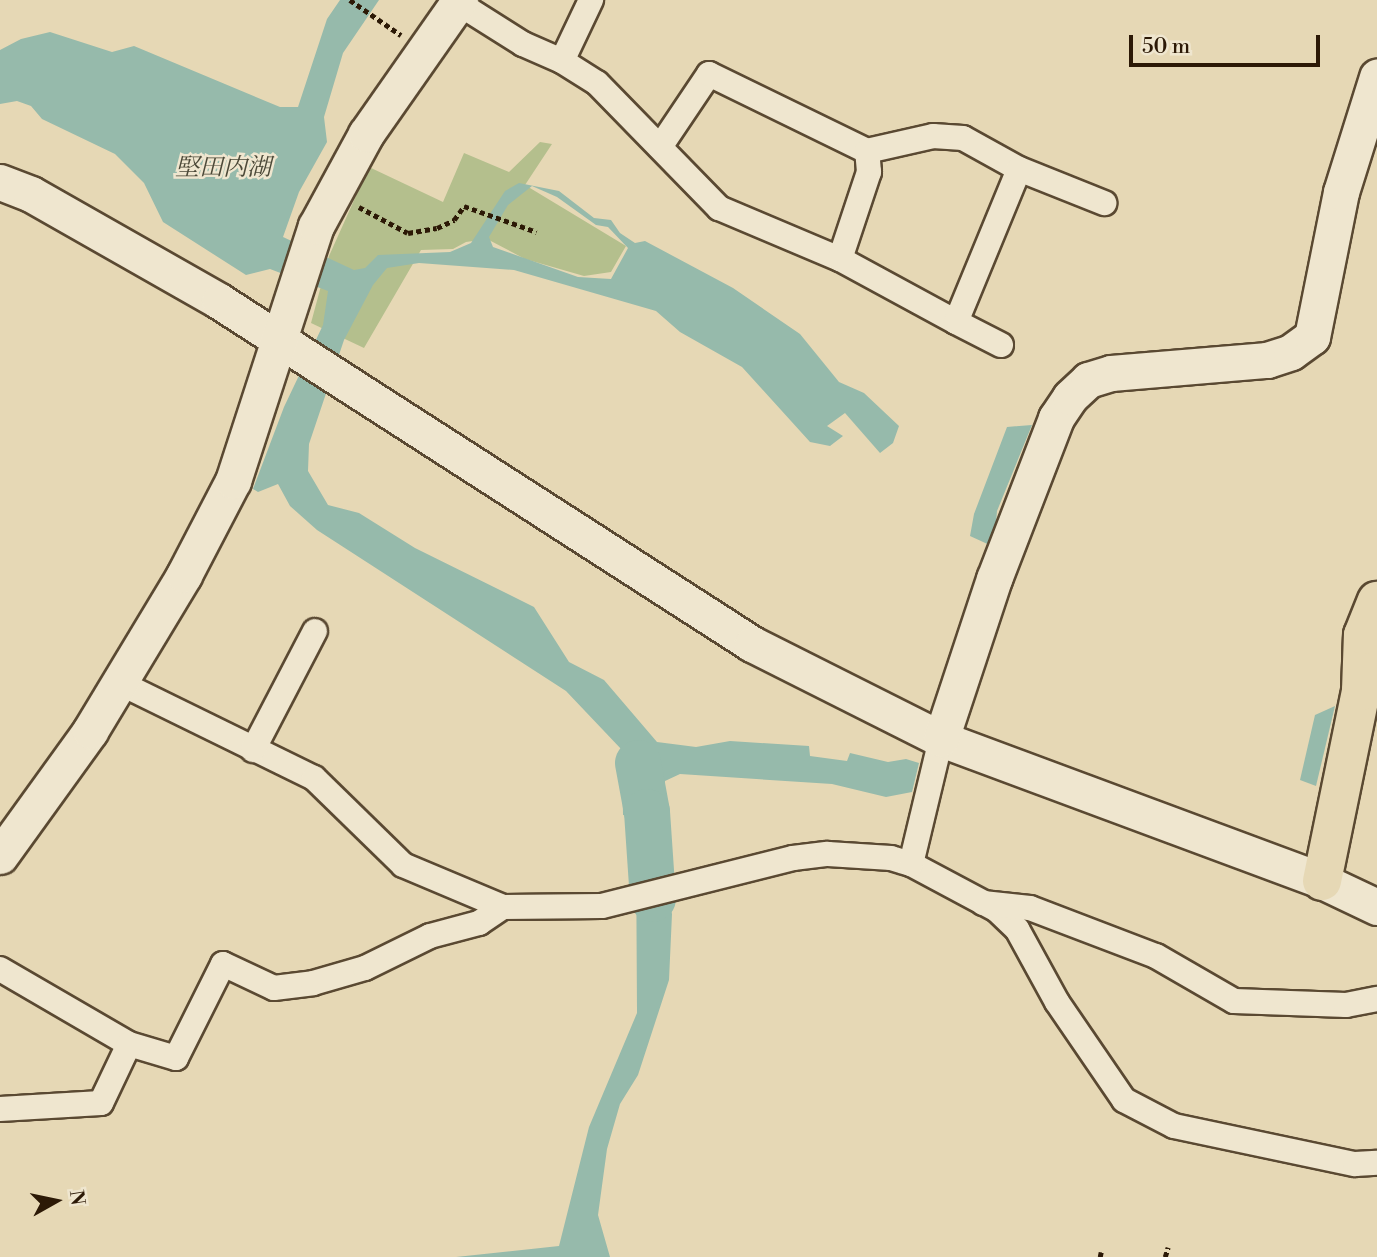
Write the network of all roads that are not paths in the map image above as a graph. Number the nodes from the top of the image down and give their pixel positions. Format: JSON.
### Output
{"nodes":[{"id":1,"x":591,"y":0,"type":"edge"},
{"id":2,"x":459,"y":1,"type":"edge"},
{"id":3,"x":562,"y":61,"type":"junction"},
{"id":4,"x":1377,"y":77,"type":"edge"},
{"id":5,"x":660,"y":147,"type":"junction"},
{"id":6,"x":867,"y":151,"type":"junction"},
{"id":7,"x":1019,"y":169,"type":"junction"},
{"id":8,"x":0,"y":181,"type":"edge"},
{"id":9,"x":1104,"y":203,"type":"dead end"},
{"id":10,"x":840,"y":259,"type":"junction"},
{"id":11,"x":956,"y":322,"type":"junction"},
{"id":12,"x":1001,"y":345,"type":"dead end"},
{"id":13,"x":291,"y":346,"type":"junction"},
{"id":14,"x":1377,"y":601,"type":"edge"},
{"id":15,"x":315,"y":631,"type":"dead end"},
{"id":16,"x":1369,"y":676,"type":"edge"},
{"id":17,"x":118,"y":682,"type":"junction"},
{"id":18,"x":941,"y":739,"type":"junction"},
{"id":19,"x":253,"y":750,"type":"junction"},
{"id":20,"x":0,"y":856,"type":"edge"},
{"id":21,"x":911,"y":864,"type":"junction"},
{"id":22,"x":1322,"y":881,"type":"junction"},
{"id":23,"x":983,"y":903,"type":"junction"},
{"id":24,"x":1377,"y":906,"type":"edge"},
{"id":25,"x":503,"y":907,"type":"junction"},
{"id":26,"x":0,"y":969,"type":"edge"},
{"id":27,"x":1377,"y":999,"type":"edge"},
{"id":28,"x":129,"y":1044,"type":"junction"},
{"id":29,"x":0,"y":1109,"type":"edge"},
{"id":30,"x":1377,"y":1163,"type":"edge"}],
"edges":[{"from":1,"to":3,"type":"street"},
{"from":2,"to":3,"type":"street"},
{"from":2,"to":13,"type":"street"},
{"from":3,"to":5,"type":"street"},
{"from":4,"to":18,"type":"street"},
{"from":5,"to":6,"type":"street"},
{"from":5,"to":10,"type":"street"},
{"from":6,"to":7,"type":"street"},
{"from":6,"to":10,"type":"street"},
{"from":7,"to":9,"type":"street"},
{"from":7,"to":11,"type":"street"},
{"from":8,"to":13,"type":"street"},
{"from":10,"to":11,"type":"street"},
{"from":11,"to":12,"type":"street"},
{"from":13,"to":17,"type":"street"},
{"from":13,"to":18,"type":"street"},
{"from":14,"to":16,"type":"highway"},
{"from":15,"to":19,"type":"street"},
{"from":16,"to":22,"type":"highway"},
{"from":17,"to":19,"type":"street"},
{"from":17,"to":20,"type":"street"},
{"from":18,"to":21,"type":"street"},
{"from":18,"to":22,"type":"street"},
{"from":19,"to":25,"type":"street"},
{"from":21,"to":23,"type":"street"},
{"from":21,"to":25,"type":"street"},
{"from":22,"to":24,"type":"street"},
{"from":23,"to":27,"type":"street"},
{"from":23,"to":30,"type":"street"},
{"from":25,"to":28,"type":"street"},
{"from":26,"to":28,"type":"street"},
{"from":28,"to":29,"type":"street"}]}
